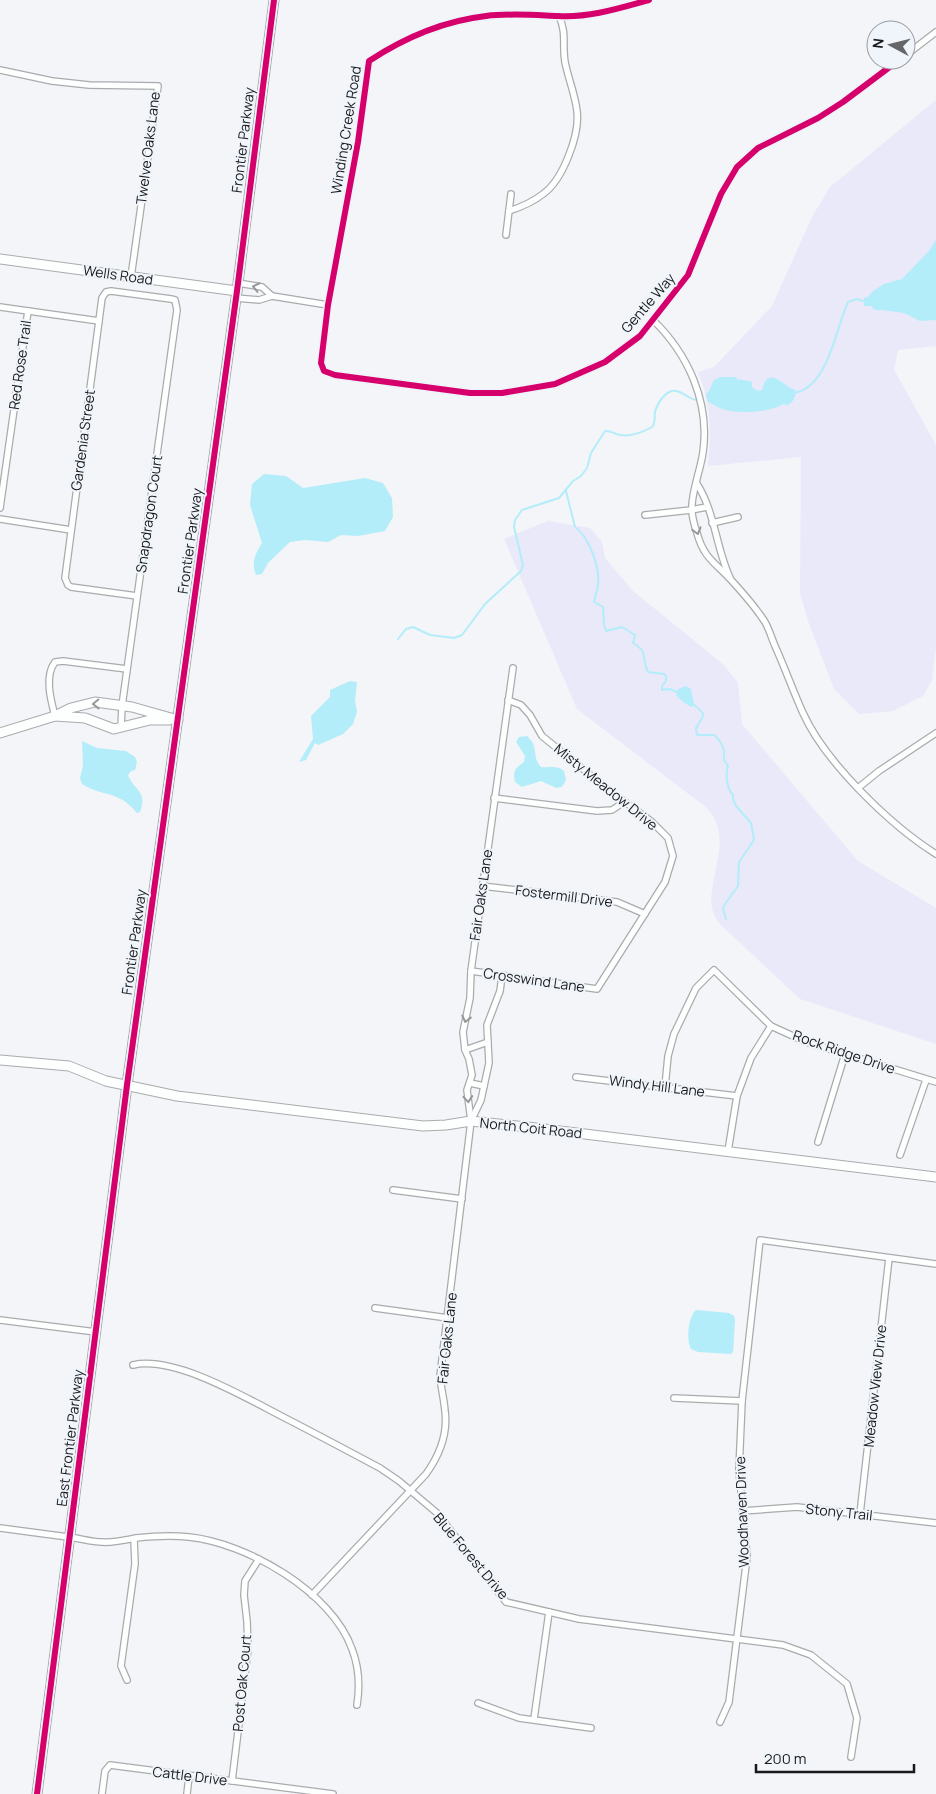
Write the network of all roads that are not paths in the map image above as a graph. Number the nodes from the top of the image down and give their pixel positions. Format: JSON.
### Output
{"nodes":[{"id":1,"x":274,"y":0,"type":"edge"},
{"id":2,"x":649,"y":0,"type":"edge"},
{"id":3,"x":559,"y":16,"type":"junction"},
{"id":4,"x":936,"y":32,"type":"edge"},
{"id":5,"x":916,"y":47,"type":"edge"},
{"id":6,"x":0,"y":70,"type":"edge"},
{"id":7,"x":886,"y":70,"type":"edge"},
{"id":8,"x":511,"y":194,"type":"dead end"},
{"id":9,"x":509,"y":211,"type":"junction"},
{"id":10,"x":506,"y":235,"type":"dead end"},
{"id":11,"x":0,"y":259,"type":"edge"},
{"id":12,"x":131,"y":278,"type":"junction"},
{"id":13,"x":237,"y":291,"type":"junction"},
{"id":14,"x":104,"y":294,"type":"joint"},
{"id":15,"x":272,"y":296,"type":"junction"},
{"id":16,"x":328,"y":305,"type":"junction"},
{"id":17,"x":0,"y":307,"type":"edge"},
{"id":18,"x":28,"y":311,"type":"junction"},
{"id":19,"x":653,"y":320,"type":"junction"},
{"id":20,"x":99,"y":321,"type":"junction"},
{"id":21,"x":324,"y":371,"type":"joint"},
{"id":22,"x":2,"y":482,"type":"edge"},
{"id":23,"x":697,"y":484,"type":"junction"},
{"id":24,"x":707,"y":507,"type":"junction"},
{"id":25,"x":0,"y":508,"type":"edge"},
{"id":26,"x":691,"y":510,"type":"junction"},
{"id":27,"x":645,"y":515,"type":"dead end"},
{"id":28,"x":738,"y":517,"type":"dead end"},
{"id":29,"x":0,"y":519,"type":"edge"},
{"id":30,"x":712,"y":522,"type":"junction"},
{"id":31,"x":71,"y":530,"type":"junction"},
{"id":32,"x":732,"y":580,"type":"junction"},
{"id":33,"x":137,"y":596,"type":"junction"},
{"id":34,"x":513,"y":668,"type":"dead end"},
{"id":35,"x":127,"y":669,"type":"junction"},
{"id":36,"x":508,"y":700,"type":"junction"},
{"id":37,"x":122,"y":706,"type":"junction"},
{"id":38,"x":55,"y":716,"type":"junction"},
{"id":39,"x":178,"y":720,"type":"junction"},
{"id":40,"x":121,"y":728,"type":"junction"},
{"id":41,"x":0,"y":733,"type":"edge"},
{"id":42,"x":936,"y":733,"type":"edge"},
{"id":43,"x":858,"y":788,"type":"junction"},
{"id":44,"x":494,"y":798,"type":"junction"},
{"id":45,"x":624,"y":802,"type":"junction"},
{"id":46,"x":936,"y":854,"type":"edge"},
{"id":47,"x":482,"y":886,"type":"junction"},
{"id":48,"x":645,"y":914,"type":"junction"},
{"id":49,"x":470,"y":971,"type":"junction"},
{"id":50,"x":502,"y":976,"type":"junction"},
{"id":51,"x":597,"y":988,"type":"joint"},
{"id":52,"x":771,"y":1026,"type":"junction"},
{"id":53,"x":488,"y":1042,"type":"junction"},
{"id":54,"x":465,"y":1050,"type":"junction"},
{"id":55,"x":845,"y":1054,"type":"junction"},
{"id":56,"x":0,"y":1060,"type":"edge"},
{"id":57,"x":576,"y":1077,"type":"dead end"},
{"id":58,"x":926,"y":1080,"type":"junction"},
{"id":59,"x":936,"y":1082,"type":"edge"},
{"id":60,"x":470,"y":1083,"type":"junction"},
{"id":61,"x":127,"y":1085,"type":"junction"},
{"id":62,"x":484,"y":1086,"type":"junction"},
{"id":63,"x":665,"y":1087,"type":"junction"},
{"id":64,"x":737,"y":1096,"type":"junction"},
{"id":65,"x":471,"y":1121,"type":"junction"},
{"id":66,"x":818,"y":1142,"type":"dead end"},
{"id":67,"x":728,"y":1151,"type":"junction"},
{"id":68,"x":900,"y":1155,"type":"dead end"},
{"id":69,"x":936,"y":1177,"type":"edge"},
{"id":70,"x":393,"y":1190,"type":"dead end"},
{"id":71,"x":462,"y":1199,"type":"junction"},
{"id":72,"x":889,"y":1258,"type":"junction"},
{"id":73,"x":936,"y":1264,"type":"edge"},
{"id":74,"x":375,"y":1308,"type":"dead end"},
{"id":75,"x":448,"y":1318,"type":"junction"},
{"id":76,"x":0,"y":1320,"type":"edge"},
{"id":77,"x":96,"y":1332,"type":"junction"},
{"id":78,"x":134,"y":1365,"type":"dead end"},
{"id":79,"x":674,"y":1398,"type":"dead end"},
{"id":80,"x":742,"y":1401,"type":"junction"},
{"id":81,"x":410,"y":1491,"type":"junction"},
{"id":82,"x":742,"y":1511,"type":"junction"},
{"id":83,"x":860,"y":1514,"type":"junction"},
{"id":84,"x":936,"y":1523,"type":"edge"},
{"id":85,"x":0,"y":1528,"type":"edge"},
{"id":86,"x":70,"y":1537,"type":"junction"},
{"id":87,"x":134,"y":1539,"type":"junction"},
{"id":88,"x":259,"y":1559,"type":"junction"},
{"id":89,"x":312,"y":1596,"type":"junction"},
{"id":90,"x":549,"y":1612,"type":"junction"},
{"id":91,"x":737,"y":1639,"type":"junction"},
{"id":92,"x":127,"y":1680,"type":"dead end"},
{"id":93,"x":478,"y":1703,"type":"dead end"},
{"id":94,"x":358,"y":1705,"type":"dead end"},
{"id":95,"x":534,"y":1719,"type":"junction"},
{"id":96,"x":720,"y":1722,"type":"dead end"},
{"id":97,"x":591,"y":1728,"type":"dead end"},
{"id":98,"x":851,"y":1758,"type":"dead end"},
{"id":99,"x":189,"y":1776,"type":"junction"},
{"id":100,"x":232,"y":1781,"type":"junction"},
{"id":101,"x":276,"y":1787,"type":"junction"},
{"id":102,"x":37,"y":1794,"type":"edge"},
{"id":103,"x":102,"y":1794,"type":"edge"},
{"id":104,"x":187,"y":1794,"type":"edge"},
{"id":105,"x":275,"y":1794,"type":"edge"},
{"id":106,"x":333,"y":1794,"type":"edge"}],
"edges":[{"from":1,"to":13,"type":"street","name":"Frontier Parkway"},
{"from":2,"to":3,"type":"street","name":"Winding Creek Road"},
{"from":3,"to":9,"type":"street"},
{"from":3,"to":16,"type":"street","name":"Winding Creek Road"},
{"from":4,"to":5,"type":"street"},
{"from":6,"to":12,"type":"street","name":"Twelve Oaks Lane"},
{"from":7,"to":19,"type":"street","name":"Gentle Way"},
{"from":8,"to":9,"type":"street"},
{"from":9,"to":10,"type":"street"},
{"from":11,"to":12,"type":"street","name":"Wells Road"},
{"from":12,"to":13,"type":"street","name":"Wells Road"},
{"from":13,"to":15,"type":"street"},
{"from":15,"to":13,"type":"street","one_way":true},
{"from":13,"to":39,"type":"street","name":"Frontier Parkway"},
{"from":14,"to":20,"type":"street","name":"Gardenia Street"},
{"from":14,"to":33,"type":"street","name":"Snapdragon Court"},
{"from":15,"to":16,"type":"street"},
{"from":16,"to":21,"type":"street","name":"Winding Creek Road"},
{"from":17,"to":18,"type":"street"},
{"from":18,"to":20,"type":"street"},
{"from":18,"to":22,"type":"street","name":"Red Rose Trail"},
{"from":19,"to":21,"type":"street","name":"Gentle Way"},
{"from":19,"to":23,"type":"street"},
{"from":20,"to":31,"type":"street","name":"Gardenia Street"},
{"from":22,"to":25,"type":"street","name":"Red Rose Trail"},
{"from":23,"to":24,"type":"street"},
{"from":23,"to":26,"type":"street"},
{"from":24,"to":26,"type":"street"},
{"from":24,"to":30,"type":"street"},
{"from":26,"to":27,"type":"street"},
{"from":26,"to":32,"type":"street","one_way":true},
{"from":28,"to":30,"type":"street"},
{"from":29,"to":31,"type":"street"},
{"from":30,"to":32,"type":"street"},
{"from":31,"to":33,"type":"street","name":"Gardenia Street"},
{"from":32,"to":43,"type":"street"},
{"from":33,"to":35,"type":"street","name":"Snapdragon Court"},
{"from":34,"to":36,"type":"street","name":"Fair Oaks Lane"},
{"from":35,"to":37,"type":"street","name":"Snapdragon Court"},
{"from":35,"to":38,"type":"street"},
{"from":36,"to":44,"type":"street","name":"Fair Oaks Lane"},
{"from":36,"to":45,"type":"street","name":"Misty Meadow Drive"},
{"from":37,"to":38,"type":"street","one_way":true},
{"from":37,"to":39,"type":"street"},
{"from":37,"to":40,"type":"street","name":"Snapdragon Court"},
{"from":38,"to":40,"type":"street"},
{"from":38,"to":41,"type":"street"},
{"from":39,"to":40,"type":"street"},
{"from":39,"to":61,"type":"street","name":"Frontier Parkway"},
{"from":42,"to":43,"type":"street"},
{"from":43,"to":46,"type":"street"},
{"from":44,"to":45,"type":"street"},
{"from":44,"to":47,"type":"street","name":"Fair Oaks Lane"},
{"from":45,"to":48,"type":"street","name":"Misty Meadow Drive"},
{"from":47,"to":48,"type":"street","name":"Fostermill Drive"},
{"from":47,"to":49,"type":"street","name":"Fair Oaks Lane"},
{"from":48,"to":51,"type":"street","name":"Misty Meadow Drive"},
{"from":49,"to":50,"type":"street","name":"Crosswind Lane"},
{"from":49,"to":54,"type":"street","name":"Fair Oaks Lane","one_way":true},
{"from":50,"to":51,"type":"street","name":"Crosswind Lane"},
{"from":50,"to":53,"type":"street","name":"Fair Oaks Lane"},
{"from":52,"to":55,"type":"street","name":"Rock Ridge Drive"},
{"from":52,"to":63,"type":"street","name":"Rock Ridge Drive"},
{"from":52,"to":64,"type":"street"},
{"from":53,"to":54,"type":"street"},
{"from":53,"to":62,"type":"street","name":"Fair Oaks Lane"},
{"from":54,"to":60,"type":"street","name":"Fair Oaks Lane"},
{"from":55,"to":58,"type":"street","name":"Rock Ridge Drive"},
{"from":55,"to":66,"type":"street"},
{"from":56,"to":61,"type":"street","name":"North Coit Road"},
{"from":57,"to":63,"type":"street","name":"Windy Hill Lane"},
{"from":58,"to":59,"type":"street","name":"Rock Ridge Drive"},
{"from":58,"to":68,"type":"street"},
{"from":60,"to":62,"type":"street"},
{"from":60,"to":65,"type":"street","name":"Fair Oaks Lane","one_way":true},
{"from":61,"to":65,"type":"street","name":"North Coit Road"},
{"from":61,"to":77,"type":"street","name":"East Frontier Parkway"},
{"from":62,"to":65,"type":"street","name":"Fair Oaks Lane"},
{"from":63,"to":64,"type":"street","name":"Windy Hill Lane"},
{"from":64,"to":67,"type":"street"},
{"from":65,"to":67,"type":"street","name":"North Coit Road"},
{"from":65,"to":71,"type":"street","name":"Fair Oaks Lane"},
{"from":67,"to":69,"type":"street","name":"North Coit Road"},
{"from":70,"to":71,"type":"street"},
{"from":71,"to":75,"type":"street","name":"Fair Oaks Lane"},
{"from":72,"to":73,"type":"street"},
{"from":72,"to":80,"type":"street","name":"Woodhaven Drive"},
{"from":72,"to":83,"type":"street","name":"Meadow View Drive"},
{"from":74,"to":75,"type":"street"},
{"from":75,"to":81,"type":"street","name":"Fair Oaks Lane"},
{"from":76,"to":77,"type":"street"},
{"from":77,"to":86,"type":"street","name":"East Frontier Parkway"},
{"from":78,"to":81,"type":"street","name":"Blue Forest Drive"},
{"from":79,"to":80,"type":"street"},
{"from":80,"to":82,"type":"street","name":"Woodhaven Drive"},
{"from":81,"to":89,"type":"street","name":"Fair Oaks Lane"},
{"from":81,"to":90,"type":"street","name":"Blue Forest Drive"},
{"from":82,"to":83,"type":"street","name":"Stony Trail"},
{"from":82,"to":91,"type":"street","name":"Woodhaven Drive"},
{"from":83,"to":84,"type":"street","name":"Stony Trail"},
{"from":85,"to":86,"type":"street"},
{"from":86,"to":87,"type":"street"},
{"from":86,"to":102,"type":"street","name":"East Frontier Parkway"},
{"from":87,"to":88,"type":"street"},
{"from":87,"to":92,"type":"street"},
{"from":88,"to":89,"type":"street"},
{"from":88,"to":100,"type":"street","name":"Post Oak Court"},
{"from":89,"to":94,"type":"street"},
{"from":90,"to":91,"type":"street","name":"Blue Forest Drive"},
{"from":90,"to":95,"type":"street"},
{"from":91,"to":96,"type":"street","name":"Woodhaven Drive"},
{"from":91,"to":98,"type":"street","name":"Blue Forest Drive"},
{"from":93,"to":95,"type":"street"},
{"from":95,"to":97,"type":"street"},
{"from":99,"to":100,"type":"street","name":"Cattle Drive"},
{"from":99,"to":103,"type":"street","name":"Cattle Drive"},
{"from":99,"to":104,"type":"street"},
{"from":100,"to":101,"type":"street","name":"Cattle Drive"},
{"from":101,"to":105,"type":"street"},
{"from":101,"to":106,"type":"street","name":"Cattle Drive"}]}
